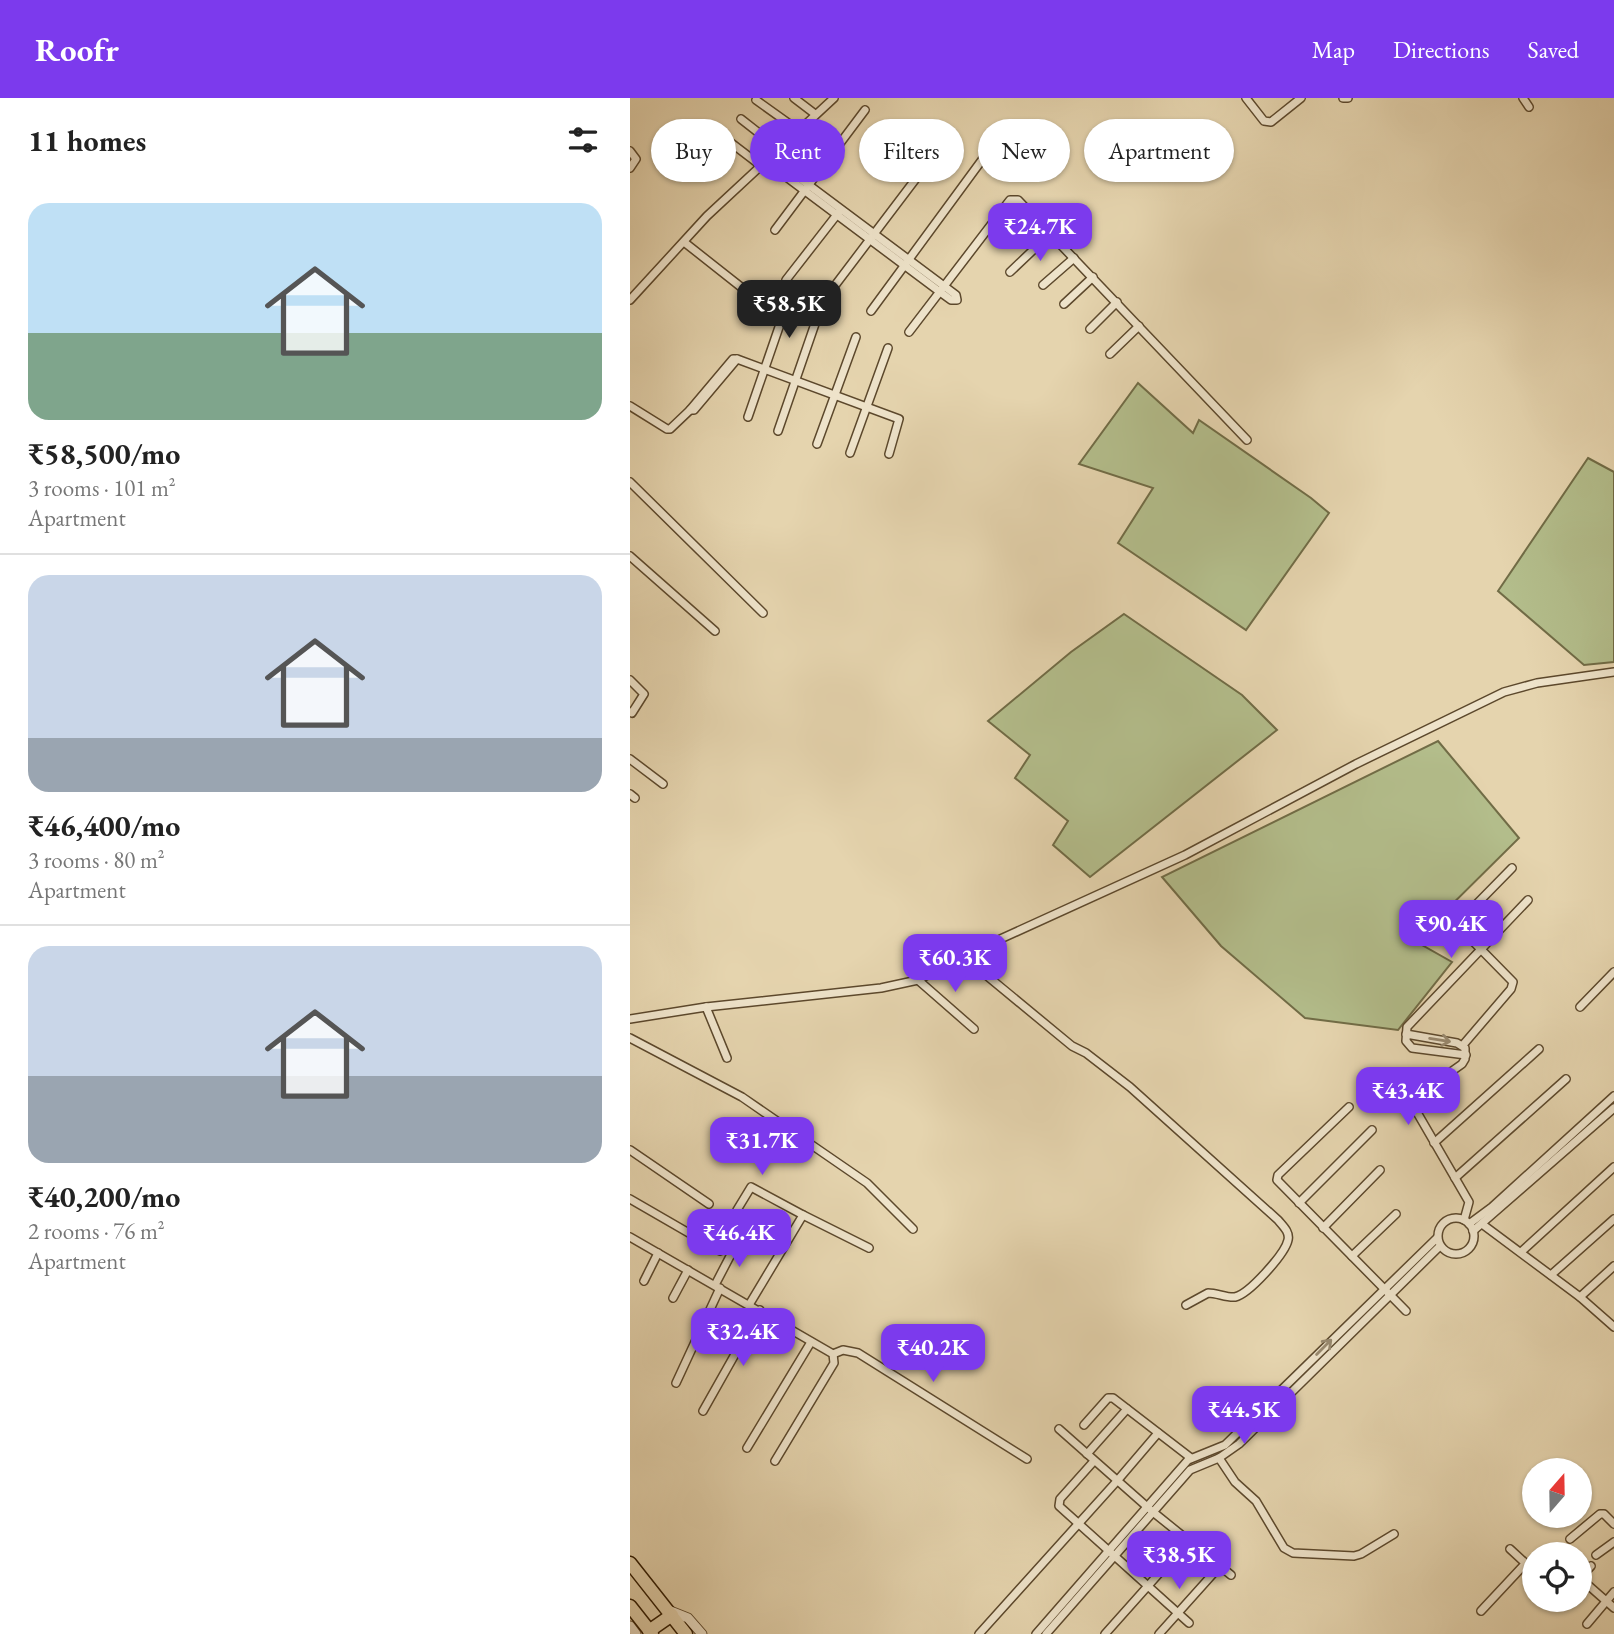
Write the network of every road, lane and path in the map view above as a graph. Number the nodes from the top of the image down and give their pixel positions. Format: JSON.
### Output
{"nodes":[{"id":1,"x":794,"y":98,"type":"edge"},
{"id":2,"x":834,"y":98,"type":"edge"},
{"id":3,"x":1246,"y":98,"type":"edge"},
{"id":4,"x":1301,"y":98,"type":"edge"},
{"id":5,"x":1343,"y":98,"type":"edge"},
{"id":6,"x":1348,"y":98,"type":"edge"},
{"id":7,"x":1523,"y":98,"type":"edge"},
{"id":8,"x":756,"y":100,"type":"dead end"},
{"id":9,"x":1529,"y":107,"type":"dead end"},
{"id":10,"x":865,"y":110,"type":"dead end"},
{"id":11,"x":815,"y":114,"type":"junction"},
{"id":12,"x":741,"y":119,"type":"dead end"},
{"id":13,"x":783,"y":119,"type":"edge"},
{"id":14,"x":810,"y":119,"type":"edge"},
{"id":15,"x":750,"y":126,"type":"edge"},
{"id":16,"x":630,"y":151,"type":"edge"},
{"id":17,"x":978,"y":165,"type":"edge"},
{"id":18,"x":630,"y":168,"type":"edge"},
{"id":19,"x":750,"y":175,"type":"edge"},
{"id":20,"x":799,"y":182,"type":"edge"},
{"id":21,"x":913,"y":182,"type":"edge"},
{"id":22,"x":808,"y":188,"type":"junction"},
{"id":23,"x":839,"y":211,"type":"junction"},
{"id":24,"x":775,"y":230,"type":"dead end"},
{"id":25,"x":1051,"y":233,"type":"junction"},
{"id":26,"x":872,"y":236,"type":"junction"},
{"id":27,"x":684,"y":242,"type":"junction"},
{"id":28,"x":1074,"y":258,"type":"junction"},
{"id":29,"x":907,"y":262,"type":"junction"},
{"id":30,"x":1010,"y":272,"type":"dead end"},
{"id":31,"x":1093,"y":277,"type":"junction"},
{"id":32,"x":786,"y":281,"type":"dead end"},
{"id":33,"x":1043,"y":285,"type":"dead end"},
{"id":34,"x":741,"y":287,"type":"dead end"},
{"id":35,"x":942,"y":289,"type":"junction"},
{"id":36,"x":827,"y":296,"type":"dead end"},
{"id":37,"x":630,"y":300,"type":"edge"},
{"id":38,"x":788,"y":301,"type":"dead end"},
{"id":39,"x":1116,"y":302,"type":"junction"},
{"id":40,"x":1064,"y":304,"type":"dead end"},
{"id":41,"x":871,"y":311,"type":"dead end"},
{"id":42,"x":817,"y":318,"type":"dead end"},
{"id":43,"x":1139,"y":326,"type":"junction"},
{"id":44,"x":1090,"y":328,"type":"dead end"},
{"id":45,"x":909,"y":332,"type":"dead end"},
{"id":46,"x":856,"y":337,"type":"dead end"},
{"id":47,"x":888,"y":348,"type":"dead end"},
{"id":48,"x":1110,"y":354,"type":"dead end"},
{"id":49,"x":764,"y":369,"type":"junction"},
{"id":50,"x":796,"y":381,"type":"junction"},
{"id":51,"x":834,"y":395,"type":"junction"},
{"id":52,"x":630,"y":406,"type":"edge"},
{"id":53,"x":867,"y":407,"type":"junction"},
{"id":54,"x":748,"y":417,"type":"dead end"},
{"id":55,"x":778,"y":431,"type":"dead end"},
{"id":56,"x":1247,"y":440,"type":"dead end"},
{"id":57,"x":817,"y":444,"type":"dead end"},
{"id":58,"x":850,"y":453,"type":"dead end"},
{"id":59,"x":889,"y":454,"type":"dead end"},
{"id":60,"x":630,"y":482,"type":"edge"},
{"id":61,"x":630,"y":556,"type":"edge"},
{"id":62,"x":763,"y":613,"type":"dead end"},
{"id":63,"x":715,"y":631,"type":"dead end"},
{"id":64,"x":1614,"y":672,"type":"edge"},
{"id":65,"x":630,"y":680,"type":"edge"},
{"id":66,"x":630,"y":712,"type":"edge"},
{"id":67,"x":630,"y":759,"type":"edge"},
{"id":68,"x":663,"y":784,"type":"dead end"},
{"id":69,"x":1511,"y":868,"type":"dead end"},
{"id":70,"x":1528,"y":900,"type":"dead end"},
{"id":71,"x":1480,"y":949,"type":"junction"},
{"id":72,"x":964,"y":956,"type":"junction"},
{"id":73,"x":1614,"y":972,"type":"edge"},
{"id":74,"x":918,"y":980,"type":"junction"},
{"id":75,"x":706,"y":1007,"type":"junction"},
{"id":76,"x":1580,"y":1007,"type":"dead end"},
{"id":77,"x":630,"y":1019,"type":"edge"},
{"id":78,"x":974,"y":1029,"type":"dead end"},
{"id":79,"x":1406,"y":1034,"type":"junction"},
{"id":80,"x":630,"y":1038,"type":"edge"},
{"id":81,"x":1463,"y":1045,"type":"junction"},
{"id":82,"x":1539,"y":1049,"type":"dead end"},
{"id":83,"x":1465,"y":1055,"type":"junction"},
{"id":84,"x":727,"y":1058,"type":"dead end"},
{"id":85,"x":1566,"y":1079,"type":"dead end"},
{"id":86,"x":1614,"y":1096,"type":"edge"},
{"id":87,"x":1349,"y":1107,"type":"dead end"},
{"id":88,"x":1614,"y":1108,"type":"edge"},
{"id":89,"x":1372,"y":1130,"type":"dead end"},
{"id":90,"x":1434,"y":1143,"type":"junction"},
{"id":91,"x":630,"y":1150,"type":"edge"},
{"id":92,"x":1614,"y":1167,"type":"edge"},
{"id":93,"x":1380,"y":1170,"type":"dead end"},
{"id":94,"x":1455,"y":1178,"type":"junction"},
{"id":95,"x":630,"y":1199,"type":"edge"},
{"id":96,"x":709,"y":1203,"type":"dead end"},
{"id":97,"x":1299,"y":1203,"type":"junction"},
{"id":98,"x":737,"y":1210,"type":"dead end"},
{"id":99,"x":1396,"y":1214,"type":"dead end"},
{"id":100,"x":803,"y":1215,"type":"junction"},
{"id":101,"x":1614,"y":1219,"type":"edge"},
{"id":102,"x":1482,"y":1224,"type":"junction"},
{"id":103,"x":1469,"y":1225,"type":"junction"},
{"id":104,"x":1324,"y":1228,"type":"junction"},
{"id":105,"x":913,"y":1229,"type":"dead end"},
{"id":106,"x":630,"y":1237,"type":"edge"},
{"id":107,"x":739,"y":1239,"type":"dead end"},
{"id":108,"x":1439,"y":1242,"type":"junction"},
{"id":109,"x":869,"y":1248,"type":"dead end"},
{"id":110,"x":720,"y":1251,"type":"dead end"},
{"id":111,"x":1521,"y":1252,"type":"junction"},
{"id":112,"x":658,"y":1253,"type":"junction"},
{"id":113,"x":1352,"y":1256,"type":"junction"},
{"id":114,"x":1614,"y":1266,"type":"edge"},
{"id":115,"x":688,"y":1270,"type":"junction"},
{"id":116,"x":1551,"y":1275,"type":"junction"},
{"id":117,"x":644,"y":1281,"type":"dead end"},
{"id":118,"x":718,"y":1287,"type":"junction"},
{"id":119,"x":1384,"y":1288,"type":"junction"},
{"id":120,"x":1390,"y":1295,"type":"junction"},
{"id":121,"x":1580,"y":1297,"type":"junction"},
{"id":122,"x":673,"y":1298,"type":"dead end"},
{"id":123,"x":749,"y":1305,"type":"junction"},
{"id":124,"x":1186,"y":1305,"type":"dead end"},
{"id":125,"x":760,"y":1310,"type":"junction"},
{"id":126,"x":1406,"y":1311,"type":"dead end"},
{"id":127,"x":1614,"y":1313,"type":"edge"},
{"id":128,"x":1607,"y":1320,"type":"junction"},
{"id":129,"x":1614,"y":1326,"type":"edge"},
{"id":130,"x":811,"y":1342,"type":"junction"},
{"id":131,"x":833,"y":1354,"type":"junction"},
{"id":132,"x":676,"y":1383,"type":"dead end"},
{"id":133,"x":1127,"y":1409,"type":"junction"},
{"id":134,"x":703,"y":1411,"type":"dead end"},
{"id":135,"x":1084,"y":1425,"type":"dead end"},
{"id":136,"x":1059,"y":1429,"type":"dead end"},
{"id":137,"x":1158,"y":1433,"type":"junction"},
{"id":138,"x":747,"y":1448,"type":"dead end"},
{"id":139,"x":1087,"y":1454,"type":"junction"},
{"id":140,"x":1191,"y":1458,"type":"junction"},
{"id":141,"x":1219,"y":1458,"type":"junction"},
{"id":142,"x":1027,"y":1459,"type":"dead end"},
{"id":143,"x":775,"y":1461,"type":"dead end"},
{"id":144,"x":1094,"y":1461,"type":"junction"},
{"id":145,"x":1117,"y":1481,"type":"junction"},
{"id":146,"x":1150,"y":1510,"type":"junction"},
{"id":147,"x":1613,"y":1519,"type":"edge"},
{"id":148,"x":1078,"y":1524,"type":"junction"},
{"id":149,"x":1394,"y":1534,"type":"dead end"},
{"id":150,"x":1570,"y":1539,"type":"dead end"},
{"id":151,"x":1188,"y":1541,"type":"junction"},
{"id":152,"x":1614,"y":1542,"type":"edge"},
{"id":153,"x":1510,"y":1549,"type":"dead end"},
{"id":154,"x":1111,"y":1554,"type":"junction"},
{"id":155,"x":1596,"y":1555,"type":"dead end"},
{"id":156,"x":1522,"y":1561,"type":"edge"},
{"id":157,"x":630,"y":1563,"type":"edge"},
{"id":158,"x":1220,"y":1566,"type":"junction"},
{"id":159,"x":1522,"y":1567,"type":"edge"},
{"id":160,"x":1231,"y":1575,"type":"dead end"},
{"id":161,"x":1147,"y":1586,"type":"junction"},
{"id":162,"x":1592,"y":1589,"type":"edge"},
{"id":163,"x":1614,"y":1592,"type":"edge"},
{"id":164,"x":630,"y":1606,"type":"edge"},
{"id":165,"x":1614,"y":1608,"type":"edge"},
{"id":166,"x":1481,"y":1611,"type":"dead end"},
{"id":167,"x":669,"y":1612,"type":"junction"},
{"id":168,"x":1178,"y":1613,"type":"junction"},
{"id":169,"x":1189,"y":1623,"type":"dead end"},
{"id":170,"x":1587,"y":1624,"type":"dead end"},
{"id":171,"x":630,"y":1626,"type":"edge"},
{"id":172,"x":650,"y":1633,"type":"edge"},
{"id":173,"x":636,"y":1634,"type":"edge"},
{"id":174,"x":686,"y":1634,"type":"edge"},
{"id":175,"x":702,"y":1634,"type":"edge"},
{"id":176,"x":979,"y":1634,"type":"edge"},
{"id":177,"x":1036,"y":1634,"type":"edge"},
{"id":178,"x":1046,"y":1634,"type":"edge"},
{"id":179,"x":1105,"y":1634,"type":"edge"},
{"id":180,"x":1159,"y":1634,"type":"edge"}],
"edges":[{"from":1,"to":11,"type":"street"},
{"from":2,"to":11,"type":"street"},
{"from":3,"to":4,"type":"street"},
{"from":5,"to":6,"type":"street"},
{"from":7,"to":9,"type":"street"},
{"from":8,"to":13,"type":"street"},
{"from":10,"to":22,"type":"street"},
{"from":11,"to":14,"type":"street"},
{"from":12,"to":15,"type":"street"},
{"from":16,"to":18,"type":"street"},
{"from":17,"to":29,"type":"street"},
{"from":19,"to":27,"type":"street"},
{"from":20,"to":22,"type":"street"},
{"from":21,"to":26,"type":"street"},
{"from":22,"to":23,"type":"street"},
{"from":22,"to":24,"type":"street"},
{"from":23,"to":26,"type":"street"},
{"from":23,"to":32,"type":"street"},
{"from":25,"to":28,"type":"street"},
{"from":25,"to":30,"type":"street"},
{"from":25,"to":35,"type":"street"},
{"from":26,"to":29,"type":"street"},
{"from":26,"to":36,"type":"street"},
{"from":27,"to":34,"type":"street"},
{"from":27,"to":37,"type":"street"},
{"from":28,"to":31,"type":"street"},
{"from":28,"to":33,"type":"street"},
{"from":29,"to":35,"type":"street"},
{"from":29,"to":41,"type":"street"},
{"from":31,"to":39,"type":"street"},
{"from":31,"to":40,"type":"street"},
{"from":35,"to":45,"type":"street"},
{"from":38,"to":49,"type":"street"},
{"from":39,"to":43,"type":"street"},
{"from":39,"to":44,"type":"street"},
{"from":42,"to":50,"type":"street"},
{"from":43,"to":48,"type":"street"},
{"from":43,"to":56,"type":"street"},
{"from":46,"to":51,"type":"street"},
{"from":47,"to":53,"type":"street"},
{"from":49,"to":50,"type":"street"},
{"from":49,"to":52,"type":"street"},
{"from":49,"to":54,"type":"street"},
{"from":50,"to":51,"type":"street"},
{"from":50,"to":55,"type":"street"},
{"from":51,"to":53,"type":"street"},
{"from":51,"to":57,"type":"street"},
{"from":53,"to":58,"type":"street"},
{"from":53,"to":59,"type":"street"},
{"from":60,"to":62,"type":"street"},
{"from":61,"to":63,"type":"street"},
{"from":64,"to":72,"type":"street"},
{"from":65,"to":66,"type":"street"},
{"from":67,"to":68,"type":"street"},
{"from":69,"to":71,"type":"street"},
{"from":70,"to":71,"type":"street"},
{"from":71,"to":79,"type":"street"},
{"from":71,"to":81,"type":"street"},
{"from":72,"to":74,"type":"street"},
{"from":72,"to":124,"type":"street"},
{"from":73,"to":76,"type":"street"},
{"from":74,"to":75,"type":"street"},
{"from":74,"to":78,"type":"street"},
{"from":75,"to":77,"type":"street"},
{"from":75,"to":84,"type":"street"},
{"from":79,"to":81,"type":"street","one_way":true},
{"from":79,"to":83,"type":"street"},
{"from":80,"to":105,"type":"street"},
{"from":81,"to":83,"type":"street"},
{"from":82,"to":90,"type":"street"},
{"from":83,"to":90,"type":"street"},
{"from":85,"to":94,"type":"street"},
{"from":86,"to":103,"type":"street"},
{"from":87,"to":97,"type":"street"},
{"from":88,"to":102,"type":"street"},
{"from":89,"to":97,"type":"street"},
{"from":90,"to":94,"type":"street"},
{"from":91,"to":96,"type":"street"},
{"from":92,"to":111,"type":"street"},
{"from":93,"to":104,"type":"street"},
{"from":94,"to":103,"type":"street"},
{"from":95,"to":110,"type":"street"},
{"from":97,"to":104,"type":"street"},
{"from":98,"to":100,"type":"street"},
{"from":99,"to":113,"type":"street"},
{"from":100,"to":109,"type":"street"},
{"from":100,"to":123,"type":"street"},
{"from":101,"to":116,"type":"street"},
{"from":102,"to":103,"type":"street"},
{"from":102,"to":111,"type":"street"},
{"from":103,"to":108,"type":"street"},
{"from":103,"to":108,"type":"street"},
{"from":104,"to":113,"type":"street"},
{"from":106,"to":112,"type":"street"},
{"from":107,"to":118,"type":"street"},
{"from":108,"to":119,"type":"street"},
{"from":108,"to":120,"type":"street"},
{"from":111,"to":116,"type":"street"},
{"from":112,"to":115,"type":"street"},
{"from":112,"to":117,"type":"street"},
{"from":113,"to":119,"type":"street"},
{"from":114,"to":121,"type":"street"},
{"from":115,"to":118,"type":"street"},
{"from":115,"to":122,"type":"street"},
{"from":116,"to":121,"type":"street"},
{"from":118,"to":123,"type":"street"},
{"from":118,"to":132,"type":"street"},
{"from":119,"to":120,"type":"street"},
{"from":140,"to":119,"type":"street","one_way":true},
{"from":120,"to":126,"type":"street"},
{"from":120,"to":141,"type":"street"},
{"from":121,"to":128,"type":"street"},
{"from":123,"to":125,"type":"street"},
{"from":125,"to":130,"type":"street"},
{"from":125,"to":134,"type":"street"},
{"from":127,"to":128,"type":"street"},
{"from":128,"to":129,"type":"street"},
{"from":130,"to":131,"type":"street"},
{"from":130,"to":138,"type":"street"},
{"from":131,"to":142,"type":"street"},
{"from":131,"to":143,"type":"street"},
{"from":133,"to":135,"type":"street"},
{"from":133,"to":137,"type":"street"},
{"from":133,"to":139,"type":"street"},
{"from":136,"to":139,"type":"street"},
{"from":137,"to":140,"type":"street"},
{"from":137,"to":145,"type":"street"},
{"from":139,"to":144,"type":"street"},
{"from":140,"to":146,"type":"street"},
{"from":141,"to":146,"type":"street"},
{"from":141,"to":149,"type":"street"},
{"from":144,"to":145,"type":"street"},
{"from":144,"to":148,"type":"street"},
{"from":145,"to":146,"type":"street"},
{"from":145,"to":148,"type":"street"},
{"from":146,"to":151,"type":"street"},
{"from":146,"to":154,"type":"street"},
{"from":147,"to":150,"type":"street"},
{"from":148,"to":154,"type":"street"},
{"from":148,"to":176,"type":"street"},
{"from":151,"to":158,"type":"street"},
{"from":151,"to":161,"type":"street"},
{"from":152,"to":155,"type":"street"},
{"from":153,"to":156,"type":"street"},
{"from":154,"to":161,"type":"street"},
{"from":154,"to":177,"type":"street"},
{"from":154,"to":178,"type":"street"},
{"from":157,"to":167,"type":"highway"},
{"from":158,"to":160,"type":"street"},
{"from":158,"to":168,"type":"street"},
{"from":159,"to":166,"type":"street"},
{"from":161,"to":168,"type":"street"},
{"from":161,"to":179,"type":"street"},
{"from":162,"to":165,"type":"street"},
{"from":163,"to":170,"type":"street"},
{"from":164,"to":172,"type":"highway"},
{"from":167,"to":172,"type":"highway"},
{"from":167,"to":174,"type":"highway"},
{"from":167,"to":175,"type":"street"},
{"from":168,"to":169,"type":"street"},
{"from":168,"to":180,"type":"street"},
{"from":171,"to":173,"type":"street"}]}
